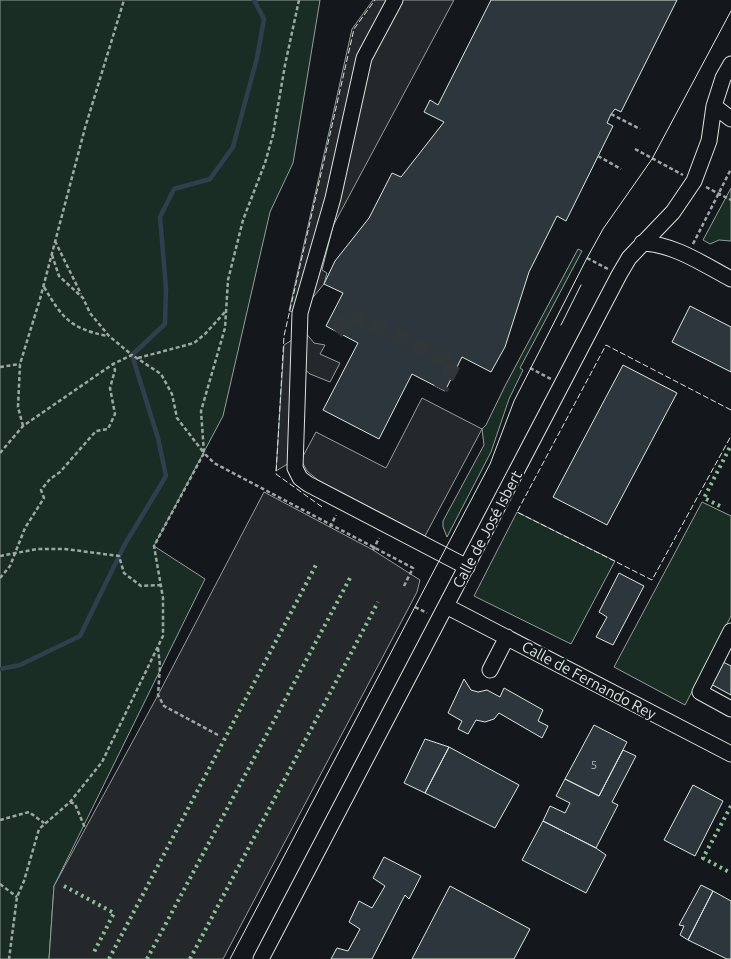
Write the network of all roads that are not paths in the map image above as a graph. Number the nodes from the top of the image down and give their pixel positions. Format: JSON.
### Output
{"nodes":[{"id":1,"x":396,"y":0,"type":"edge"},
{"id":2,"x":731,"y":64,"type":"edge"},
{"id":3,"x":714,"y":106,"type":"junction"},
{"id":4,"x":731,"y":119,"type":"edge"},
{"id":5,"x":642,"y":243,"type":"junction"},
{"id":6,"x":731,"y":279,"type":"edge"},
{"id":7,"x":467,"y":567,"type":"junction"},
{"id":8,"x":446,"y":606,"type":"junction"},
{"id":9,"x":731,"y":631,"type":"edge"},
{"id":10,"x":507,"y":637,"type":"junction"},
{"id":11,"x":490,"y":670,"type":"dead end"},
{"id":12,"x":731,"y":709,"type":"edge"},
{"id":13,"x":731,"y":754,"type":"edge"},
{"id":14,"x":261,"y":959,"type":"edge"}],
"edges":[{"from":1,"to":7,"type":"street"},
{"from":2,"to":3,"type":"street","name":"Calle de José Isbert"},
{"from":3,"to":4,"type":"street"},
{"from":3,"to":5,"type":"street","name":"Calle de José Isbert"},
{"from":5,"to":6,"type":"street"},
{"from":5,"to":7,"type":"street","name":"Calle de José Isbert"},
{"from":7,"to":8,"type":"street","name":"Calle de José Isbert"},
{"from":8,"to":10,"type":"street","name":"Calle de Fernando Rey"},
{"from":8,"to":14,"type":"street","name":"Calle de José Isbert"},
{"from":9,"to":12,"type":"street"},
{"from":10,"to":11,"type":"street"},
{"from":10,"to":13,"type":"street","name":"Calle de Fernando Rey"}]}
